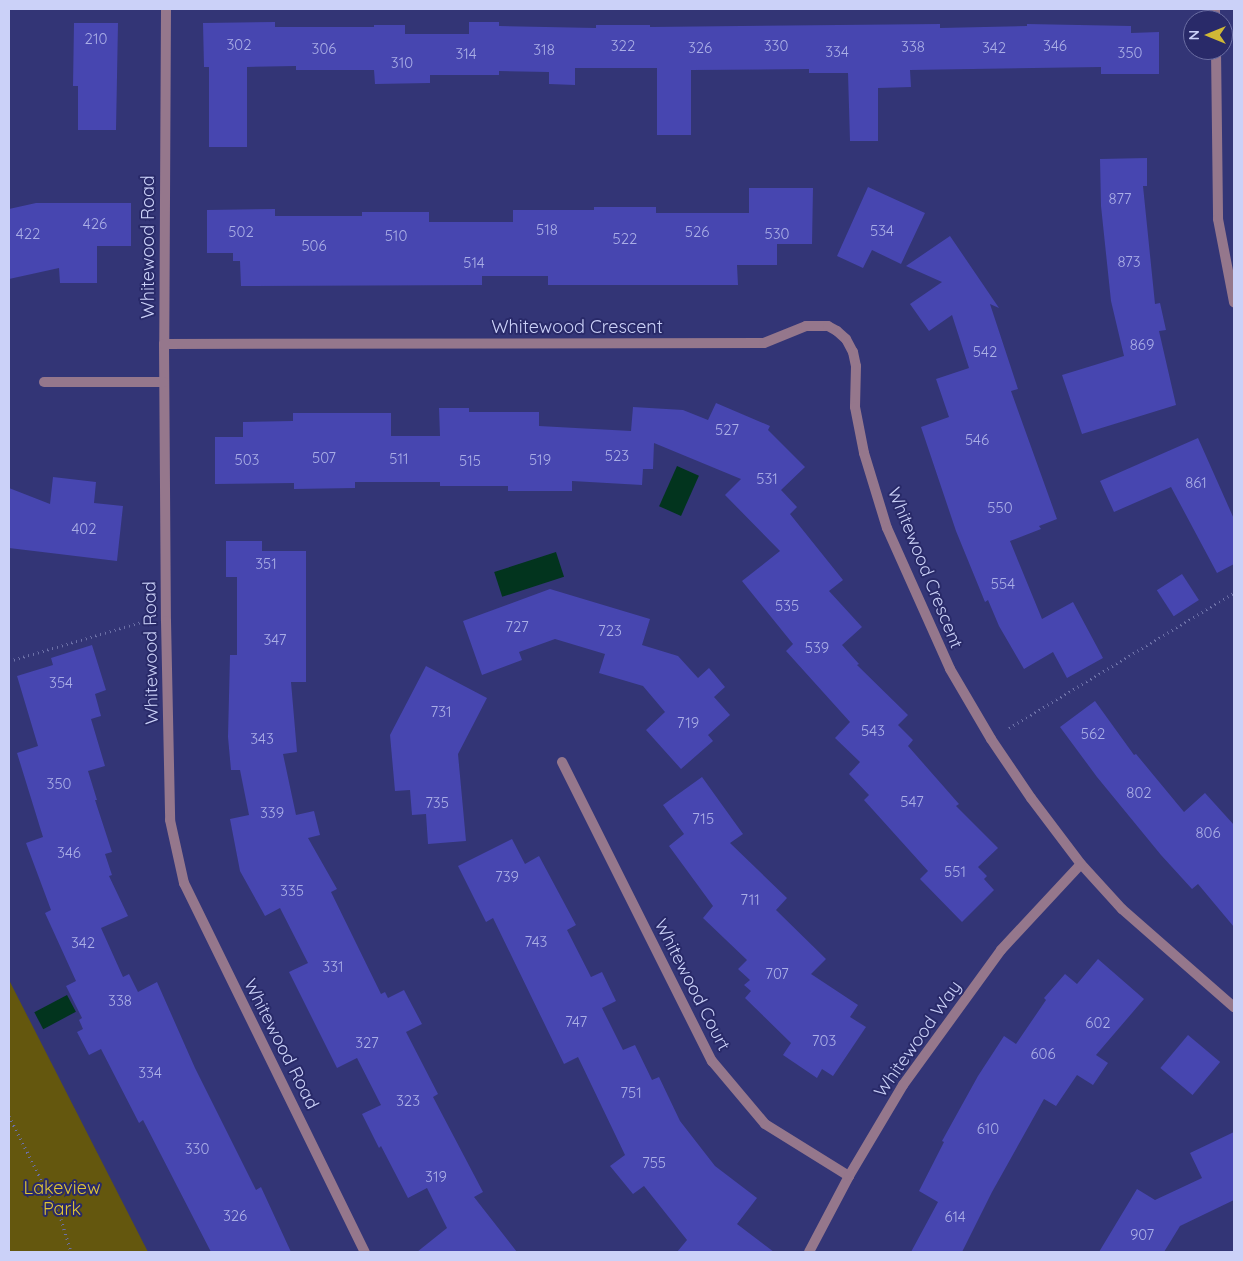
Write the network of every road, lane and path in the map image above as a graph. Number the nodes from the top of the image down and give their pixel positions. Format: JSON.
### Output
{"nodes":[{"id":1,"x":166,"y":9,"type":"edge"},
{"id":2,"x":1216,"y":60,"type":"edge"},
{"id":3,"x":1234,"y":302,"type":"edge"},
{"id":4,"x":164,"y":344,"type":"junction"},
{"id":5,"x":44,"y":382,"type":"dead end"},
{"id":6,"x":164,"y":382,"type":"junction"},
{"id":7,"x":1234,"y":593,"type":"edge"},
{"id":8,"x":140,"y":621,"type":"dead end"},
{"id":9,"x":9,"y":660,"type":"edge"},
{"id":10,"x":1016,"y":724,"type":"dead end"},
{"id":11,"x":562,"y":762,"type":"dead end"},
{"id":12,"x":1081,"y":864,"type":"junction"},
{"id":13,"x":1234,"y":1007,"type":"edge"},
{"id":14,"x":9,"y":1116,"type":"edge"},
{"id":15,"x":848,"y":1176,"type":"junction"},
{"id":16,"x":71,"y":1252,"type":"edge"},
{"id":17,"x":365,"y":1252,"type":"edge"},
{"id":18,"x":809,"y":1252,"type":"edge"}],
"edges":[{"from":1,"to":4,"type":"street","name":"Whitewood Road"},
{"from":2,"to":3,"type":"street"},
{"from":4,"to":6,"type":"street","name":"Whitewood Road"},
{"from":4,"to":12,"type":"street","name":"Whitewood Crescent"},
{"from":5,"to":6,"type":"street"},
{"from":6,"to":17,"type":"street","name":"Whitewood Road"},
{"from":7,"to":10,"type":"path"},
{"from":8,"to":9,"type":"path"},
{"from":11,"to":15,"type":"street","name":"Whitewood Court"},
{"from":12,"to":13,"type":"street","name":"Whitewood Crescent"},
{"from":12,"to":15,"type":"street","name":"Whitewood Way"},
{"from":14,"to":16,"type":"path"},
{"from":15,"to":18,"type":"street","name":"Whitewood Way"}]}
